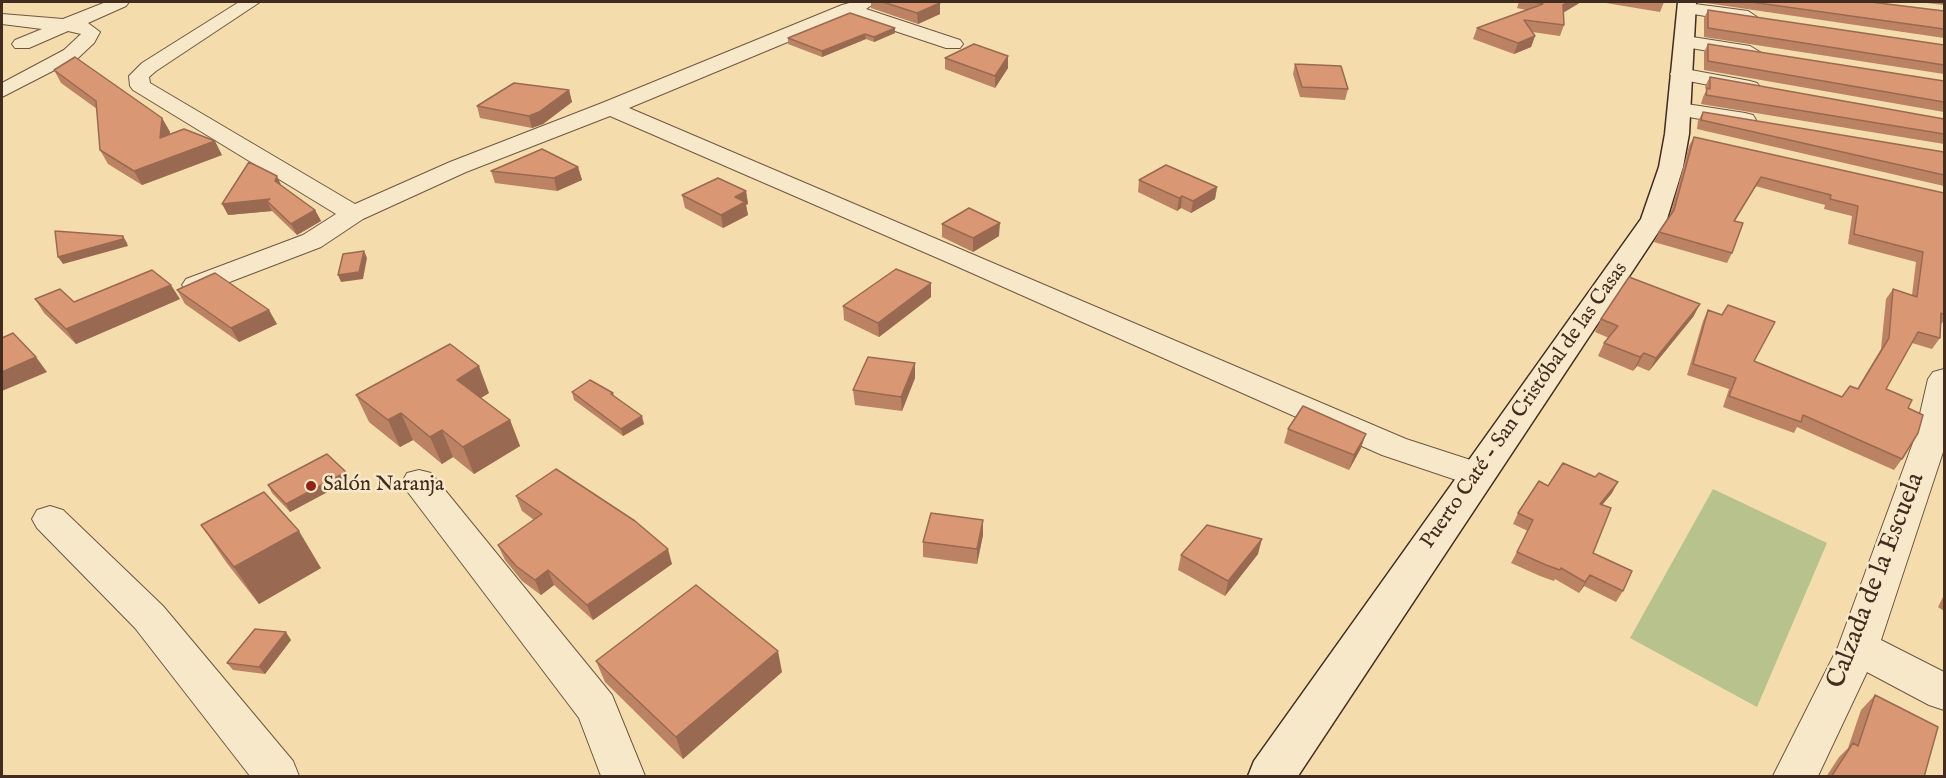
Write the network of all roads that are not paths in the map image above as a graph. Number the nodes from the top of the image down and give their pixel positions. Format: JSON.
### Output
{"nodes":[{"id":1,"x":120,"y":2,"type":"edge"},
{"id":2,"x":251,"y":2,"type":"edge"},
{"id":3,"x":857,"y":5,"type":"edge"},
{"id":4,"x":1687,"y":5,"type":"edge"},
{"id":5,"x":2,"y":19,"type":"edge"},
{"id":6,"x":1769,"y":20,"type":"edge"},
{"id":7,"x":64,"y":25,"type":"junction"},
{"id":8,"x":2,"y":39,"type":"edge"},
{"id":9,"x":1686,"y":42,"type":"junction"},
{"id":10,"x":22,"y":44,"type":"junction"},
{"id":11,"x":953,"y":44,"type":"dead end"},
{"id":12,"x":62,"y":55,"type":"junction"},
{"id":13,"x":1770,"y":55,"type":"edge"},
{"id":14,"x":1680,"y":74,"type":"junction"},
{"id":15,"x":2,"y":79,"type":"edge"},
{"id":16,"x":1772,"y":90,"type":"edge"},
{"id":17,"x":2,"y":91,"type":"edge"},
{"id":18,"x":610,"y":108,"type":"junction"},
{"id":19,"x":1761,"y":122,"type":"edge"},
{"id":20,"x":1686,"y":127,"type":"junction"},
{"id":21,"x":354,"y":214,"type":"junction"},
{"id":22,"x":196,"y":285,"type":"edge"},
{"id":23,"x":1943,"y":393,"type":"edge"},
{"id":24,"x":1477,"y":475,"type":"junction"},
{"id":25,"x":419,"y":482,"type":"dead end"},
{"id":26,"x":50,"y":519,"type":"dead end"},
{"id":27,"x":1858,"y":648,"type":"junction"},
{"id":28,"x":1944,"y":692,"type":"edge"},
{"id":29,"x":277,"y":777,"type":"edge"},
{"id":30,"x":623,"y":777,"type":"edge"},
{"id":31,"x":1272,"y":777,"type":"edge"},
{"id":32,"x":1795,"y":777,"type":"edge"}],
"edges":[{"from":1,"to":7,"type":"street"},
{"from":2,"to":21,"type":"street"},
{"from":3,"to":11,"type":"street"},
{"from":3,"to":18,"type":"street"},
{"from":4,"to":6,"type":"street"},
{"from":4,"to":9,"type":"main road","name":"Puerto Caté - San Cristóbal de las Casas"},
{"from":5,"to":7,"type":"street"},
{"from":7,"to":10,"type":"street"},
{"from":7,"to":12,"type":"street"},
{"from":8,"to":10,"type":"street"},
{"from":9,"to":13,"type":"street"},
{"from":9,"to":14,"type":"main road","name":"Puerto Caté - San Cristóbal de las Casas"},
{"from":10,"to":12,"type":"street"},
{"from":12,"to":15,"type":"street"},
{"from":12,"to":17,"type":"street"},
{"from":14,"to":16,"type":"street"},
{"from":14,"to":20,"type":"main road","name":"Puerto Caté - San Cristóbal de las Casas"},
{"from":18,"to":21,"type":"street"},
{"from":18,"to":24,"type":"street"},
{"from":19,"to":20,"type":"street"},
{"from":20,"to":24,"type":"main road","name":"Puerto Caté - San Cristóbal de las Casas"},
{"from":21,"to":22,"type":"street"},
{"from":23,"to":27,"type":"street","name":"Calzada de la Escuela"},
{"from":24,"to":31,"type":"main road","name":"Puerto Caté - San Cristóbal de las Casas"},
{"from":25,"to":30,"type":"street"},
{"from":26,"to":29,"type":"street"},
{"from":27,"to":28,"type":"street"},
{"from":27,"to":32,"type":"street","name":"Calzada de la Escuela"}]}
